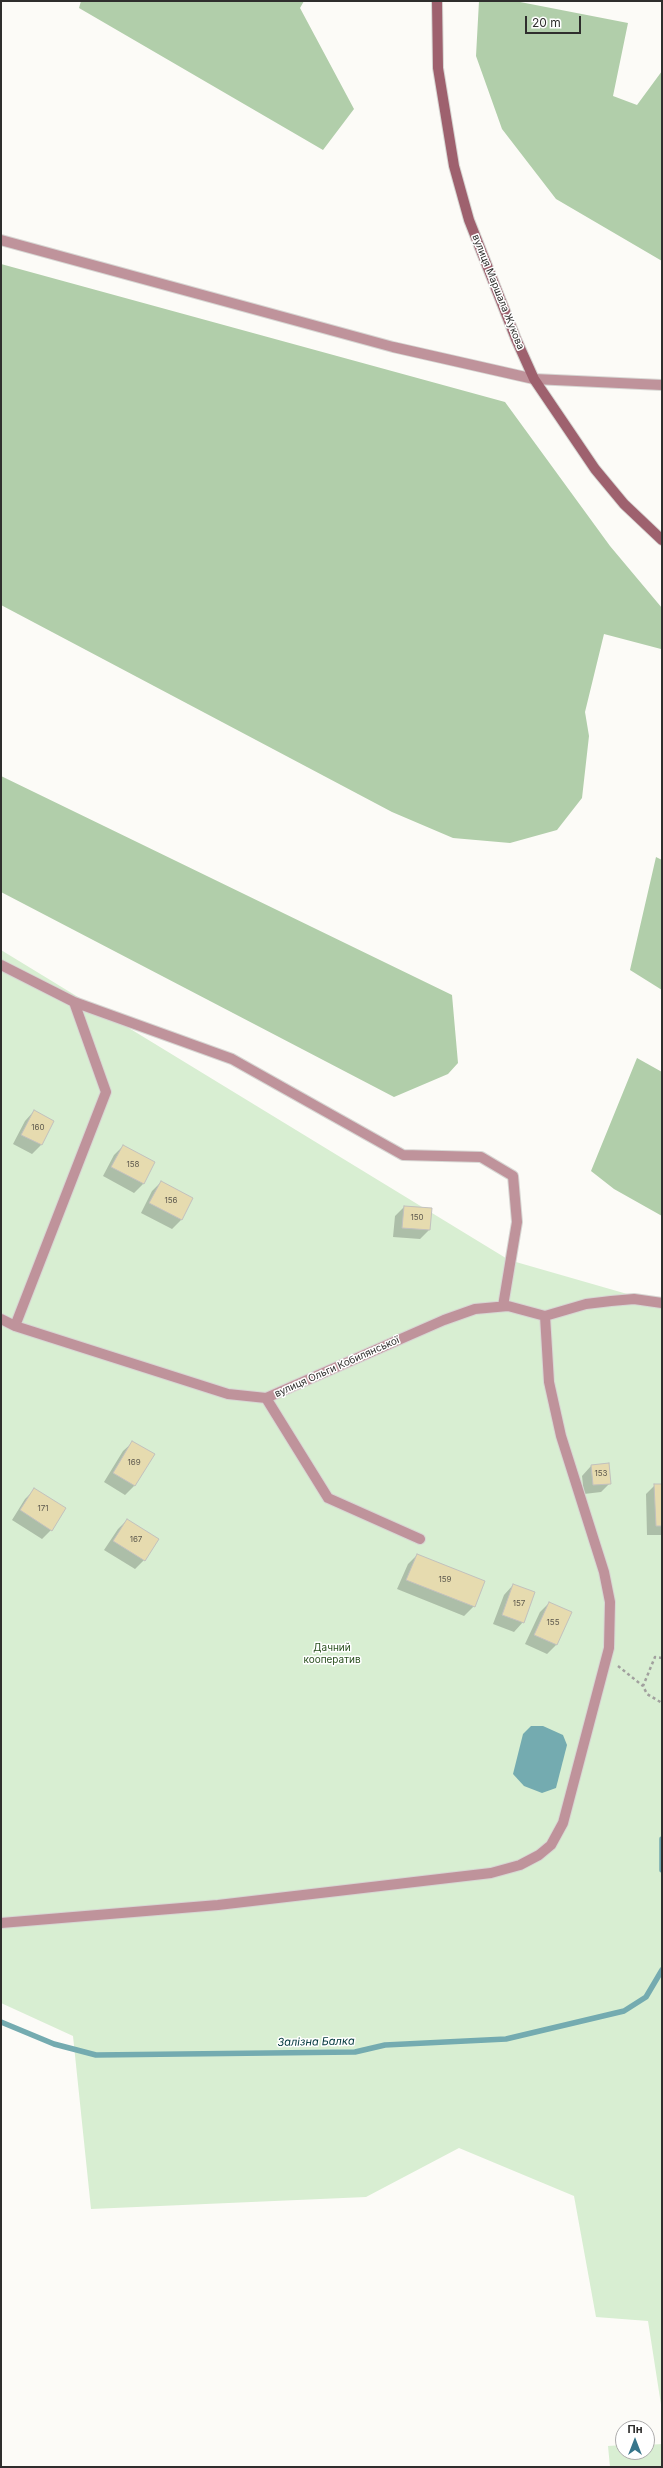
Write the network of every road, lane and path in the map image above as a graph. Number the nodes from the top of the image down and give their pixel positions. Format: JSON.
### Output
{"nodes":[{"id":1,"x":437,"y":1,"type":"edge"},
{"id":2,"x":1,"y":240,"type":"edge"},
{"id":3,"x":534,"y":379,"type":"junction"},
{"id":4,"x":662,"y":385,"type":"edge"},
{"id":5,"x":662,"y":540,"type":"edge"},
{"id":6,"x":1,"y":965,"type":"edge"},
{"id":7,"x":74,"y":1002,"type":"junction"},
{"id":8,"x":662,"y":1303,"type":"edge"},
{"id":9,"x":503,"y":1306,"type":"junction"},
{"id":10,"x":545,"y":1316,"type":"junction"},
{"id":11,"x":1,"y":1320,"type":"edge"},
{"id":12,"x":15,"y":1326,"type":"junction"},
{"id":13,"x":266,"y":1398,"type":"junction"},
{"id":14,"x":420,"y":1539,"type":"dead end"},
{"id":15,"x":662,"y":1658,"type":"edge"},
{"id":16,"x":606,"y":1659,"type":"junction"},
{"id":17,"x":643,"y":1686,"type":"junction"},
{"id":18,"x":662,"y":1704,"type":"edge"},
{"id":19,"x":1,"y":1924,"type":"edge"}],
"edges":[{"from":1,"to":3,"type":"main road","name":"вулиця Маршала Жукова"},
{"from":2,"to":3,"type":"street"},
{"from":3,"to":4,"type":"street"},
{"from":3,"to":5,"type":"main road","name":"вулиця Маршала Жукова"},
{"from":6,"to":7,"type":"street"},
{"from":7,"to":9,"type":"street"},
{"from":7,"to":12,"type":"street"},
{"from":8,"to":10,"type":"street","name":"вулиця Ольги Кобилянської"},
{"from":9,"to":10,"type":"street","name":"вулиця Ольги Кобилянської"},
{"from":9,"to":13,"type":"street","name":"вулиця Ольги Кобилянської"},
{"from":10,"to":16,"type":"street"},
{"from":11,"to":12,"type":"street","name":"вулиця Ольги Кобилянської"},
{"from":12,"to":13,"type":"street","name":"вулиця Ольги Кобилянської"},
{"from":13,"to":14,"type":"street"},
{"from":15,"to":17,"type":"path"},
{"from":16,"to":17,"type":"path"},
{"from":16,"to":19,"type":"street"},
{"from":17,"to":18,"type":"path"}]}
